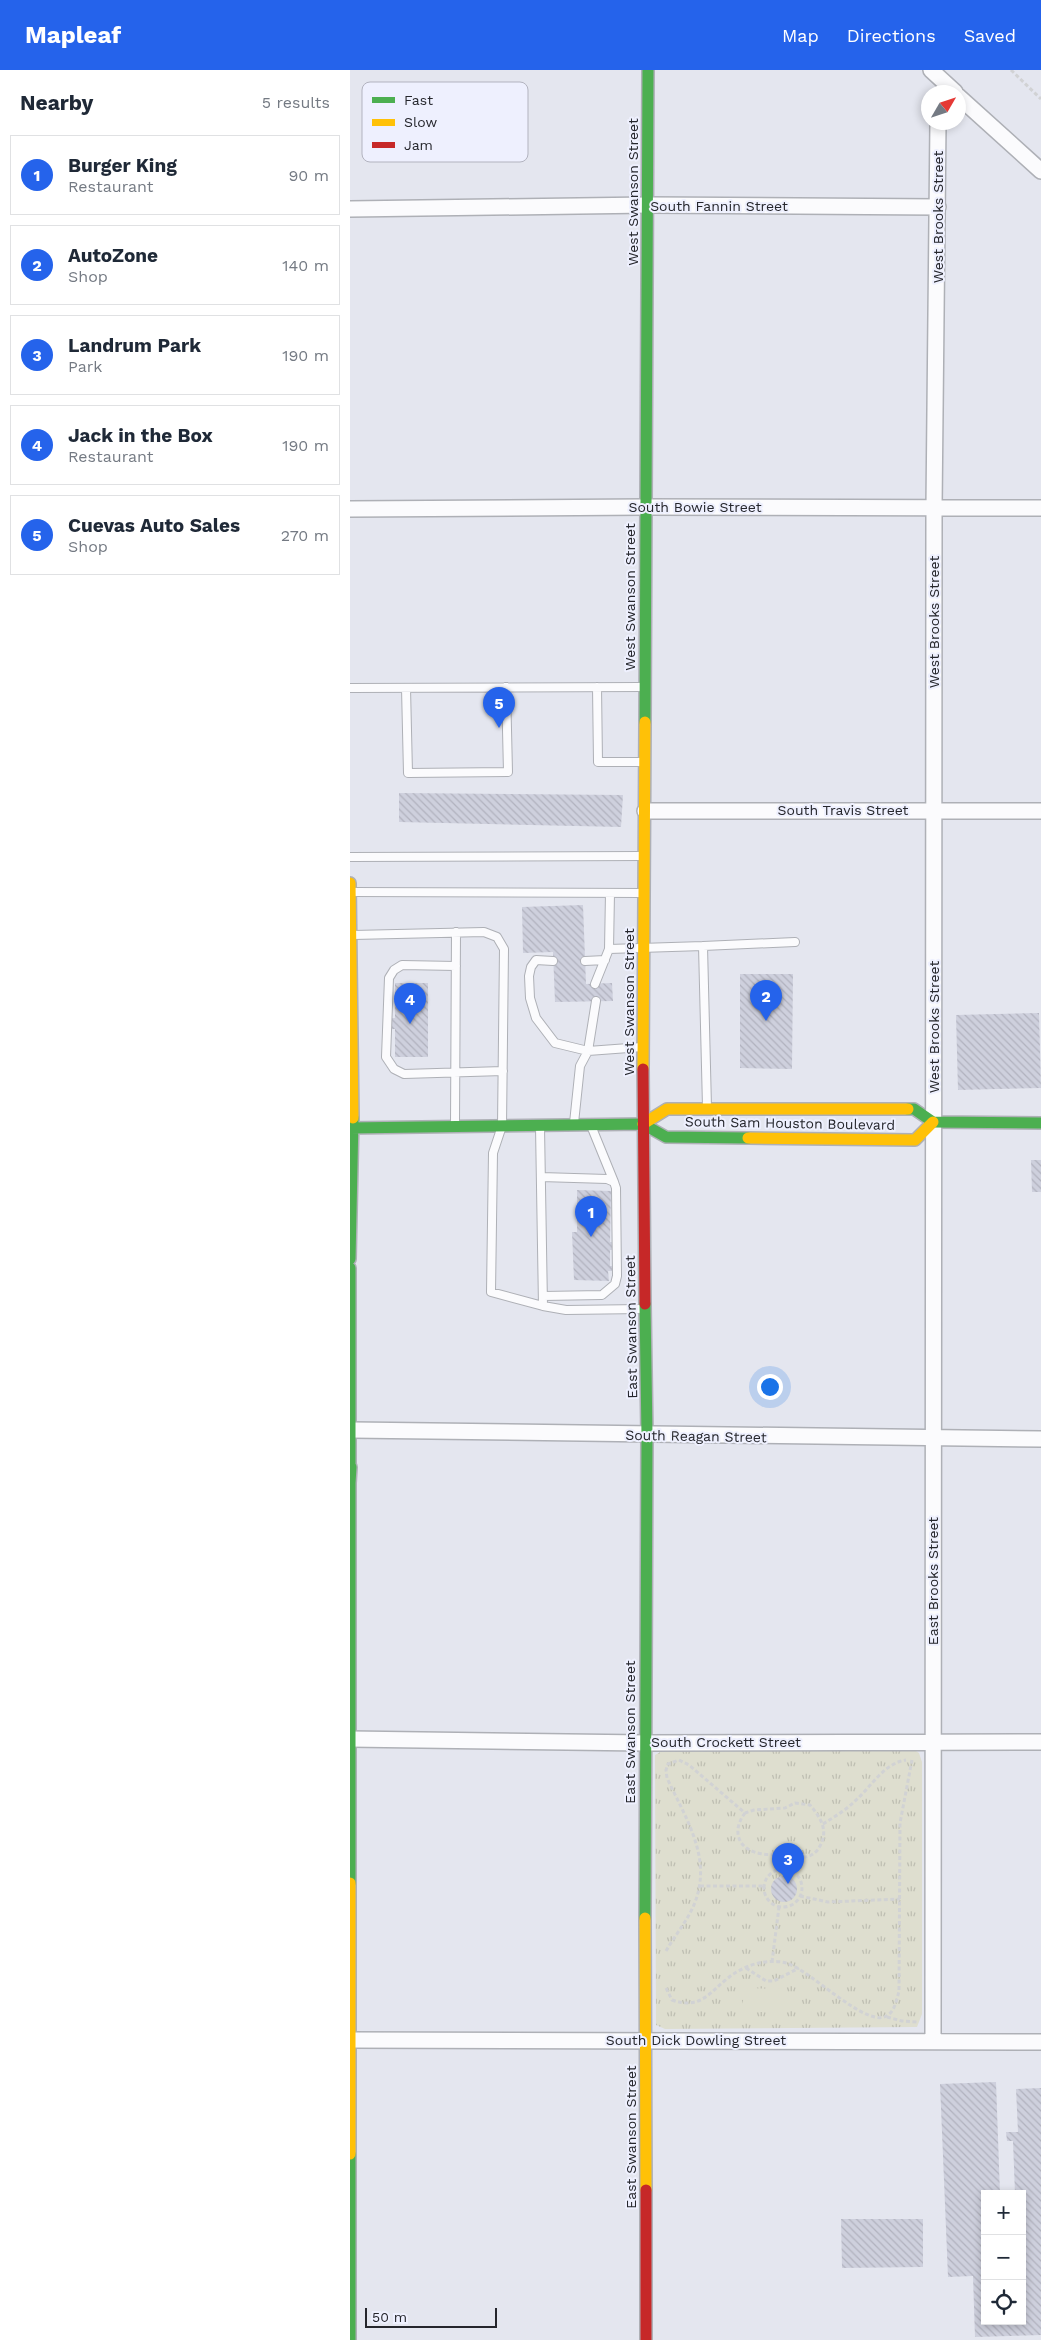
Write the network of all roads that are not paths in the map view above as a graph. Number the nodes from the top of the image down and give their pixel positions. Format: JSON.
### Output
{"nodes":[{"id":1,"x":648,"y":70,"type":"edge"},
{"id":2,"x":966,"y":103,"type":"edge"},
{"id":3,"x":938,"y":130,"type":"edge"},
{"id":4,"x":1041,"y":171,"type":"edge"},
{"id":5,"x":649,"y":206,"type":"junction"},
{"id":6,"x":938,"y":207,"type":"junction"},
{"id":7,"x":350,"y":209,"type":"edge"},
{"id":8,"x":645,"y":507,"type":"junction"},
{"id":9,"x":934,"y":508,"type":"junction"},
{"id":10,"x":1041,"y":508,"type":"edge"},
{"id":11,"x":350,"y":509,"type":"edge"},
{"id":12,"x":506,"y":687,"type":"junction"},
{"id":13,"x":597,"y":687,"type":"junction"},
{"id":14,"x":645,"y":687,"type":"junction"},
{"id":15,"x":350,"y":688,"type":"edge"},
{"id":16,"x":406,"y":688,"type":"junction"},
{"id":17,"x":645,"y":762,"type":"junction"},
{"id":18,"x":934,"y":810,"type":"junction"},
{"id":19,"x":646,"y":811,"type":"junction"},
{"id":20,"x":1041,"y":811,"type":"edge"},
{"id":21,"x":645,"y":856,"type":"junction"},
{"id":22,"x":350,"y":857,"type":"edge"},
{"id":23,"x":350,"y":883,"type":"edge"},
{"id":24,"x":350,"y":892,"type":"edge"},
{"id":25,"x":610,"y":893,"type":"junction"},
{"id":26,"x":645,"y":893,"type":"junction"},
{"id":27,"x":456,"y":932,"type":"junction"},
{"id":28,"x":351,"y":935,"type":"edge"},
{"id":29,"x":796,"y":942,"type":"dead end"},
{"id":30,"x":703,"y":946,"type":"junction"},
{"id":31,"x":644,"y":947,"type":"junction"},
{"id":32,"x":609,"y":950,"type":"junction"},
{"id":33,"x":605,"y":960,"type":"junction"},
{"id":34,"x":553,"y":961,"type":"dead end"},
{"id":35,"x":585,"y":961,"type":"dead end"},
{"id":36,"x":456,"y":966,"type":"junction"},
{"id":37,"x":595,"y":984,"type":"dead end"},
{"id":38,"x":596,"y":1001,"type":"dead end"},
{"id":39,"x":351,"y":1009,"type":"edge"},
{"id":40,"x":644,"y":1047,"type":"junction"},
{"id":41,"x":588,"y":1051,"type":"junction"},
{"id":42,"x":456,"y":1071,"type":"junction"},
{"id":43,"x":503,"y":1071,"type":"junction"},
{"id":44,"x":707,"y":1109,"type":"junction"},
{"id":45,"x":933,"y":1122,"type":"junction"},
{"id":46,"x":1041,"y":1123,"type":"edge"},
{"id":47,"x":591,"y":1124,"type":"junction"},
{"id":48,"x":643,"y":1124,"type":"junction"},
{"id":49,"x":540,"y":1125,"type":"junction"},
{"id":50,"x":573,"y":1125,"type":"junction"},
{"id":51,"x":502,"y":1126,"type":"junction"},
{"id":52,"x":455,"y":1127,"type":"junction"},
{"id":53,"x":352,"y":1128,"type":"edge"},
{"id":54,"x":541,"y":1177,"type":"junction"},
{"id":55,"x":614,"y":1182,"type":"junction"},
{"id":56,"x":350,"y":1259,"type":"edge"},
{"id":57,"x":350,"y":1268,"type":"edge"},
{"id":58,"x":543,"y":1296,"type":"junction"},
{"id":59,"x":543,"y":1306,"type":"junction"},
{"id":60,"x":645,"y":1309,"type":"junction"},
{"id":61,"x":352,"y":1430,"type":"junction"},
{"id":62,"x":647,"y":1435,"type":"junction"},
{"id":63,"x":933,"y":1439,"type":"junction"},
{"id":64,"x":1041,"y":1439,"type":"edge"},
{"id":65,"x":351,"y":1467,"type":"junction"},
{"id":66,"x":350,"y":1483,"type":"edge"},
{"id":67,"x":350,"y":1739,"type":"edge"},
{"id":68,"x":933,"y":1742,"type":"junction"},
{"id":69,"x":1041,"y":1742,"type":"edge"},
{"id":70,"x":645,"y":1743,"type":"junction"},
{"id":71,"x":350,"y":2040,"type":"edge"},
{"id":72,"x":646,"y":2040,"type":"junction"},
{"id":73,"x":933,"y":2041,"type":"junction"},
{"id":74,"x":1041,"y":2042,"type":"edge"},
{"id":75,"x":350,"y":2340,"type":"edge"},
{"id":76,"x":646,"y":2340,"type":"edge"}],
"edges":[{"from":1,"to":5,"type":"main road","name":"West Swanson Street"},
{"from":2,"to":4,"type":"street"},
{"from":3,"to":6,"type":"street","name":"West Brooks Street"},
{"from":5,"to":6,"type":"street","name":"South Fannin Street"},
{"from":5,"to":7,"type":"street","name":"South Fannin Street"},
{"from":5,"to":8,"type":"main road","name":"West Swanson Street"},
{"from":6,"to":9,"type":"street","name":"West Brooks Street"},
{"from":8,"to":9,"type":"street","name":"South Bowie Street"},
{"from":8,"to":11,"type":"street","name":"South Bowie Street"},
{"from":8,"to":14,"type":"main road","name":"West Swanson Street"},
{"from":9,"to":10,"type":"street","name":"South Bowie Street"},
{"from":9,"to":18,"type":"street","name":"West Brooks Street"},
{"from":12,"to":13,"type":"lane"},
{"from":12,"to":16,"type":"lane"},
{"from":12,"to":16,"type":"lane"},
{"from":13,"to":14,"type":"lane"},
{"from":13,"to":17,"type":"lane"},
{"from":14,"to":17,"type":"main road","name":"West Swanson Street"},
{"from":15,"to":16,"type":"lane"},
{"from":17,"to":19,"type":"main road","name":"West Swanson Street"},
{"from":18,"to":19,"type":"street","name":"South Travis Street"},
{"from":18,"to":20,"type":"street","name":"South Travis Street"},
{"from":18,"to":45,"type":"street","name":"West Brooks Street"},
{"from":19,"to":21,"type":"main road","name":"West Swanson Street"},
{"from":21,"to":22,"type":"lane"},
{"from":21,"to":26,"type":"main road","name":"West Swanson Street"},
{"from":23,"to":24,"type":"main road"},
{"from":24,"to":25,"type":"lane"},
{"from":24,"to":28,"type":"main road"},
{"from":25,"to":26,"type":"lane"},
{"from":25,"to":32,"type":"lane"},
{"from":26,"to":31,"type":"main road","name":"West Swanson Street"},
{"from":27,"to":28,"type":"lane"},
{"from":27,"to":36,"type":"lane"},
{"from":27,"to":43,"type":"lane"},
{"from":28,"to":39,"type":"main road"},
{"from":29,"to":30,"type":"lane"},
{"from":30,"to":31,"type":"lane"},
{"from":30,"to":44,"type":"lane"},
{"from":31,"to":32,"type":"lane"},
{"from":31,"to":40,"type":"main road","name":"West Swanson Street"},
{"from":32,"to":33,"type":"lane"},
{"from":33,"to":35,"type":"lane"},
{"from":33,"to":37,"type":"lane"},
{"from":34,"to":41,"type":"lane"},
{"from":36,"to":42,"type":"lane"},
{"from":36,"to":42,"type":"lane"},
{"from":38,"to":41,"type":"lane"},
{"from":39,"to":53,"type":"main road"},
{"from":40,"to":41,"type":"lane"},
{"from":40,"to":48,"type":"main road","name":"West Swanson Street"},
{"from":41,"to":50,"type":"lane"},
{"from":42,"to":43,"type":"lane"},
{"from":42,"to":52,"type":"lane"},
{"from":43,"to":51,"type":"lane"},
{"from":44,"to":45,"type":"main road","name":"South Sam Houston Boulevard"},
{"from":44,"to":48,"type":"main road","name":"South Sam Houston Boulevard"},
{"from":45,"to":46,"type":"main road","name":"South Sam Houston Boulevard"},
{"from":45,"to":48,"type":"main road","name":"South Sam Houston Boulevard"},
{"from":45,"to":63,"type":"street","name":"East Brooks Street"},
{"from":47,"to":48,"type":"main road","name":"South Sam Houston Boulevard"},
{"from":47,"to":50,"type":"main road","name":"South Sam Houston Boulevard"},
{"from":47,"to":55,"type":"lane"},
{"from":48,"to":60,"type":"main road","name":"East Swanson Street"},
{"from":49,"to":50,"type":"main road","name":"South Sam Houston Boulevard"},
{"from":49,"to":51,"type":"main road","name":"South Sam Houston Boulevard"},
{"from":49,"to":54,"type":"lane"},
{"from":51,"to":52,"type":"main road","name":"South Sam Houston Boulevard"},
{"from":51,"to":59,"type":"lane"},
{"from":52,"to":53,"type":"main road","name":"South Sam Houston Boulevard"},
{"from":53,"to":56,"type":"main road"},
{"from":54,"to":55,"type":"lane"},
{"from":54,"to":58,"type":"lane"},
{"from":55,"to":58,"type":"lane"},
{"from":57,"to":61,"type":"main road"},
{"from":58,"to":59,"type":"lane"},
{"from":59,"to":60,"type":"lane"},
{"from":60,"to":62,"type":"main road","name":"East Swanson Street"},
{"from":61,"to":62,"type":"street","name":"South Reagan Street"},
{"from":61,"to":65,"type":"main road"},
{"from":62,"to":63,"type":"street","name":"South Reagan Street"},
{"from":62,"to":70,"type":"main road","name":"East Swanson Street"},
{"from":63,"to":64,"type":"street","name":"South Reagan Street"},
{"from":63,"to":68,"type":"street","name":"East Brooks Street"},
{"from":65,"to":66,"type":"main road"},
{"from":65,"to":67,"type":"main road"},
{"from":67,"to":70,"type":"street","name":"South Crockett Street"},
{"from":67,"to":71,"type":"main road"},
{"from":68,"to":69,"type":"street","name":"South Crockett Street"},
{"from":68,"to":70,"type":"street","name":"South Crockett Street"},
{"from":68,"to":73,"type":"street","name":"East Brooks Street"},
{"from":70,"to":72,"type":"main road","name":"East Swanson Street"},
{"from":71,"to":72,"type":"street","name":"South Dick Dowling Street"},
{"from":71,"to":75,"type":"main road"},
{"from":72,"to":73,"type":"street","name":"South Dick Dowling Street"},
{"from":72,"to":76,"type":"main road","name":"East Swanson Street"},
{"from":73,"to":74,"type":"street","name":"South Dick Dowling Street"}]}
